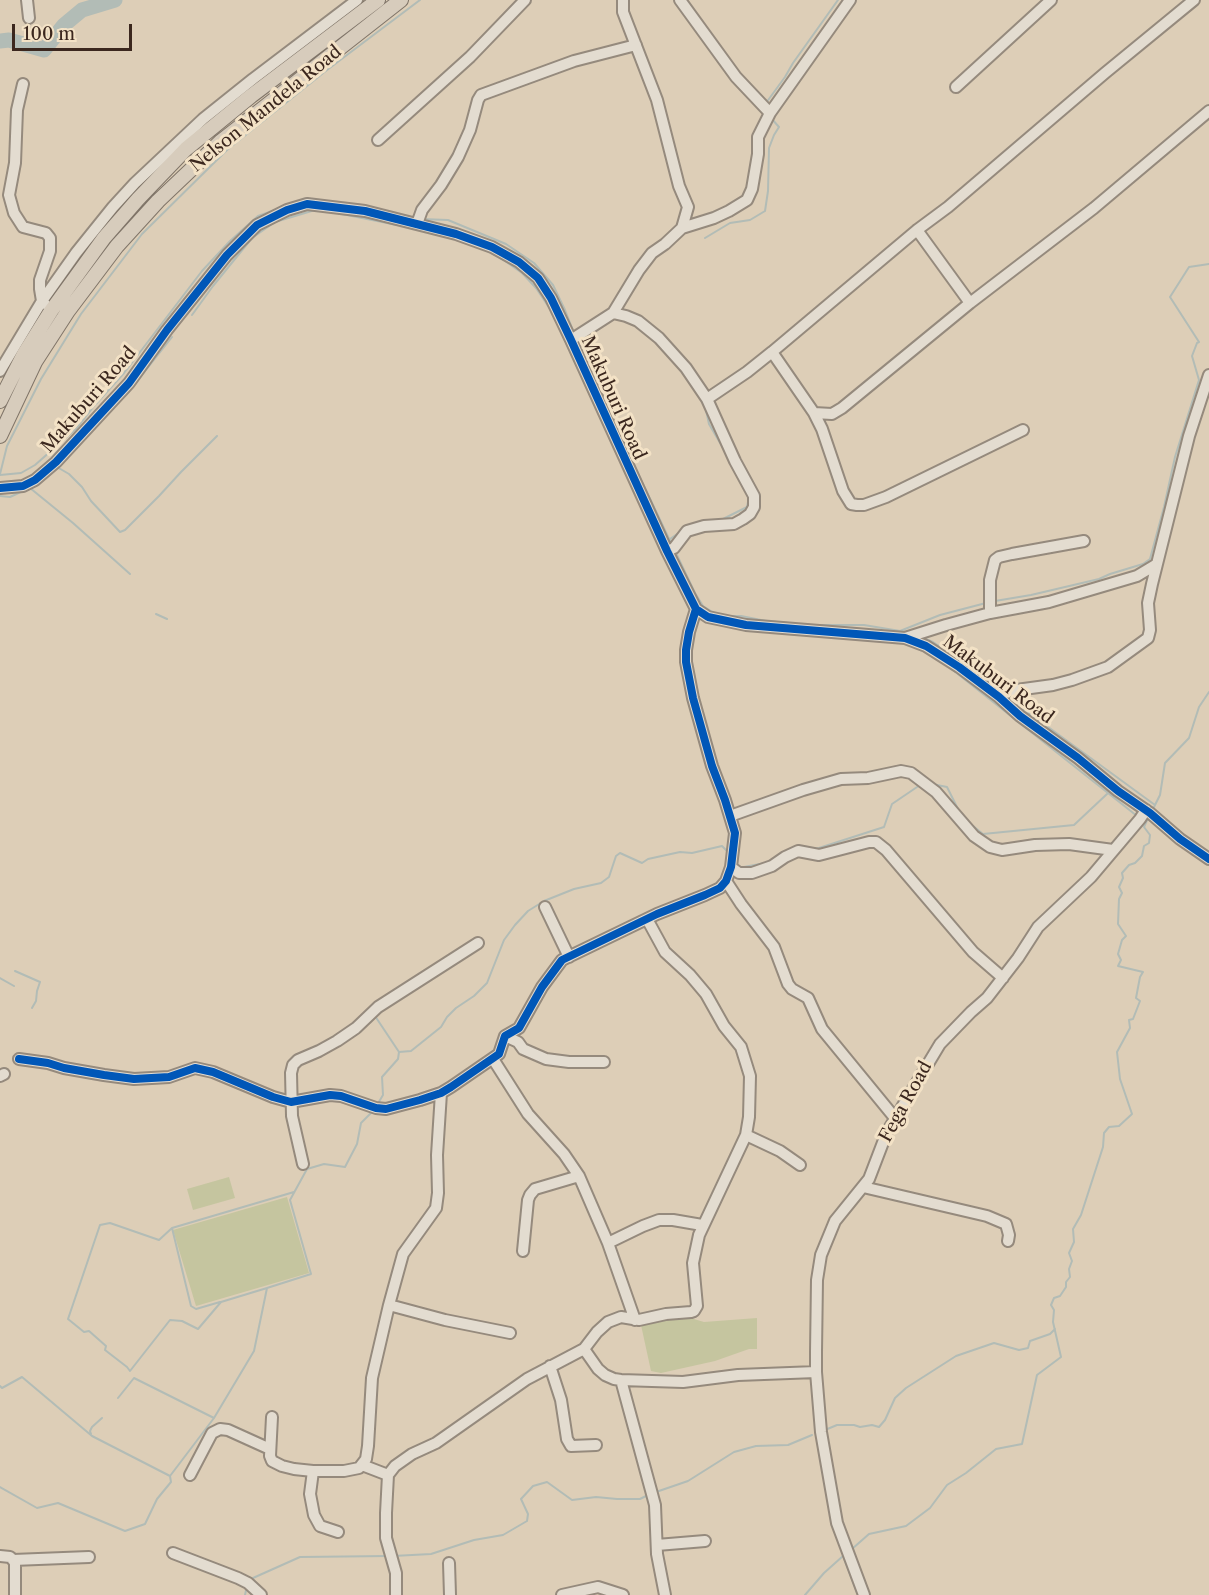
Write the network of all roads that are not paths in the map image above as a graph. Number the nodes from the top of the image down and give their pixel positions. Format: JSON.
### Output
{"nodes":[{"id":1,"x":27,"y":0,"type":"edge"},
{"id":2,"x":357,"y":0,"type":"edge"},
{"id":3,"x":378,"y":0,"type":"edge"},
{"id":4,"x":401,"y":0,"type":"edge"},
{"id":5,"x":525,"y":0,"type":"edge"},
{"id":6,"x":623,"y":0,"type":"edge"},
{"id":7,"x":680,"y":0,"type":"edge"},
{"id":8,"x":850,"y":0,"type":"edge"},
{"id":9,"x":1051,"y":0,"type":"edge"},
{"id":10,"x":1194,"y":0,"type":"edge"},
{"id":11,"x":29,"y":18,"type":"dead end"},
{"id":12,"x":636,"y":45,"type":"junction"},
{"id":13,"x":23,"y":84,"type":"dead end"},
{"id":14,"x":956,"y":87,"type":"dead end"},
{"id":15,"x":1209,"y":111,"type":"edge"},
{"id":16,"x":770,"y":113,"type":"junction"},
{"id":17,"x":378,"y":140,"type":"dead end"},
{"id":18,"x":417,"y":224,"type":"junction"},
{"id":19,"x":682,"y":228,"type":"junction"},
{"id":20,"x":917,"y":230,"type":"junction"},
{"id":21,"x":970,"y":303,"type":"junction"},
{"id":22,"x":47,"y":306,"type":"junction"},
{"id":23,"x":613,"y":313,"type":"junction"},
{"id":24,"x":571,"y":340,"type":"junction"},
{"id":25,"x":772,"y":352,"type":"junction"},
{"id":26,"x":2,"y":364,"type":"edge"},
{"id":27,"x":1209,"y":375,"type":"edge"},
{"id":28,"x":707,"y":399,"type":"junction"},
{"id":29,"x":0,"y":401,"type":"edge"},
{"id":30,"x":814,"y":413,"type":"junction"},
{"id":31,"x":1023,"y":430,"type":"dead end"},
{"id":32,"x":0,"y":436,"type":"edge"},
{"id":33,"x":0,"y":488,"type":"edge"},
{"id":34,"x":1084,"y":541,"type":"dead end"},
{"id":35,"x":667,"y":551,"type":"junction"},
{"id":36,"x":1157,"y":564,"type":"junction"},
{"id":37,"x":696,"y":609,"type":"junction"},
{"id":38,"x":990,"y":613,"type":"junction"},
{"id":39,"x":905,"y":639,"type":"junction"},
{"id":40,"x":999,"y":697,"type":"junction"},
{"id":41,"x":1146,"y":810,"type":"junction"},
{"id":42,"x":730,"y":816,"type":"junction"},
{"id":43,"x":1113,"y":850,"type":"junction"},
{"id":44,"x":1209,"y":859,"type":"edge"},
{"id":45,"x":731,"y":867,"type":"junction"},
{"id":46,"x":726,"y":881,"type":"junction"},
{"id":47,"x":545,"y":907,"type":"dead end"},
{"id":48,"x":647,"y":919,"type":"junction"},
{"id":49,"x":478,"y":943,"type":"dead end"},
{"id":50,"x":569,"y":957,"type":"junction"},
{"id":51,"x":1003,"y":978,"type":"junction"},
{"id":52,"x":506,"y":1036,"type":"junction"},
{"id":53,"x":19,"y":1059,"type":"dead end"},
{"id":54,"x":493,"y":1059,"type":"junction"},
{"id":55,"x":604,"y":1062,"type":"dead end"},
{"id":56,"x":441,"y":1093,"type":"junction"},
{"id":57,"x":291,"y":1102,"type":"junction"},
{"id":58,"x":895,"y":1118,"type":"junction"},
{"id":59,"x":746,"y":1135,"type":"junction"},
{"id":60,"x":303,"y":1164,"type":"dead end"},
{"id":61,"x":801,"y":1165,"type":"dead end"},
{"id":62,"x":579,"y":1176,"type":"junction"},
{"id":63,"x":863,"y":1186,"type":"junction"},
{"id":64,"x":702,"y":1225,"type":"junction"},
{"id":65,"x":1008,"y":1241,"type":"dead end"},
{"id":66,"x":608,"y":1243,"type":"junction"},
{"id":67,"x":523,"y":1251,"type":"dead end"},
{"id":68,"x":389,"y":1305,"type":"junction"},
{"id":69,"x":635,"y":1320,"type":"junction"},
{"id":70,"x":510,"y":1333,"type":"dead end"},
{"id":71,"x":584,"y":1349,"type":"junction"},
{"id":72,"x":550,"y":1366,"type":"junction"},
{"id":73,"x":816,"y":1372,"type":"junction"},
{"id":74,"x":621,"y":1380,"type":"junction"},
{"id":75,"x":272,"y":1416,"type":"dead end"},
{"id":76,"x":596,"y":1445,"type":"dead end"},
{"id":77,"x":270,"y":1449,"type":"junction"},
{"id":78,"x":362,"y":1465,"type":"junction"},
{"id":79,"x":313,"y":1471,"type":"junction"},
{"id":80,"x":190,"y":1475,"type":"dead end"},
{"id":81,"x":388,"y":1476,"type":"junction"},
{"id":82,"x":338,"y":1532,"type":"dead end"},
{"id":83,"x":705,"y":1541,"type":"dead end"},
{"id":84,"x":657,"y":1545,"type":"junction"},
{"id":85,"x":173,"y":1553,"type":"dead end"},
{"id":86,"x":0,"y":1556,"type":"edge"},
{"id":87,"x":89,"y":1557,"type":"dead end"},
{"id":88,"x":13,"y":1560,"type":"junction"},
{"id":89,"x":449,"y":1563,"type":"dead end"},
{"id":90,"x":589,"y":1592,"type":"edge"},
{"id":91,"x":15,"y":1595,"type":"edge"},
{"id":92,"x":261,"y":1595,"type":"edge"},
{"id":93,"x":396,"y":1595,"type":"edge"},
{"id":94,"x":450,"y":1595,"type":"edge"},
{"id":95,"x":562,"y":1595,"type":"edge"},
{"id":96,"x":623,"y":1595,"type":"edge"},
{"id":97,"x":665,"y":1595,"type":"edge"},
{"id":98,"x":864,"y":1595,"type":"edge"}],
"edges":[{"from":1,"to":11,"type":"street"},
{"from":2,"to":22,"type":"street"},
{"from":3,"to":22,"type":"main road","name":"Nelson Mandela Road"},
{"from":4,"to":32,"type":"main road","name":"Nelson Mandela Road"},
{"from":5,"to":17,"type":"street"},
{"from":6,"to":12,"type":"street"},
{"from":7,"to":16,"type":"street"},
{"from":8,"to":16,"type":"street"},
{"from":9,"to":14,"type":"street"},
{"from":10,"to":20,"type":"street"},
{"from":12,"to":18,"type":"street"},
{"from":12,"to":19,"type":"street"},
{"from":13,"to":22,"type":"street"},
{"from":15,"to":21,"type":"street"},
{"from":16,"to":19,"type":"street"},
{"from":18,"to":24,"type":"street","name":"Makuburi Road"},
{"from":18,"to":33,"type":"street","name":"Makuburi Road"},
{"from":19,"to":23,"type":"street"},
{"from":20,"to":21,"type":"street"},
{"from":20,"to":25,"type":"street"},
{"from":21,"to":30,"type":"street"},
{"from":22,"to":26,"type":"street"},
{"from":22,"to":29,"type":"main road","name":"Nelson Mandela Road"},
{"from":23,"to":24,"type":"street"},
{"from":23,"to":28,"type":"street"},
{"from":24,"to":35,"type":"street","name":"Makuburi Road"},
{"from":25,"to":28,"type":"street"},
{"from":25,"to":30,"type":"street"},
{"from":27,"to":36,"type":"street"},
{"from":28,"to":35,"type":"street"},
{"from":30,"to":31,"type":"street"},
{"from":34,"to":38,"type":"street"},
{"from":35,"to":37,"type":"street","name":"Makuburi Road"},
{"from":36,"to":38,"type":"street"},
{"from":36,"to":40,"type":"street"},
{"from":37,"to":39,"type":"street","name":"Makuburi Road"},
{"from":37,"to":42,"type":"street"},
{"from":38,"to":39,"type":"street"},
{"from":39,"to":40,"type":"street","name":"Makuburi Road"},
{"from":40,"to":41,"type":"street","name":"Makuburi Road"},
{"from":41,"to":43,"type":"street","name":"Fega Road"},
{"from":41,"to":44,"type":"street","name":"Makuburi Road"},
{"from":42,"to":43,"type":"street"},
{"from":42,"to":45,"type":"street"},
{"from":43,"to":51,"type":"street","name":"Fega Road"},
{"from":45,"to":46,"type":"street"},
{"from":45,"to":51,"type":"street"},
{"from":46,"to":48,"type":"street"},
{"from":46,"to":58,"type":"street"},
{"from":47,"to":50,"type":"street"},
{"from":48,"to":50,"type":"street"},
{"from":48,"to":59,"type":"street"},
{"from":49,"to":57,"type":"street"},
{"from":50,"to":52,"type":"street"},
{"from":51,"to":58,"type":"street","name":"Fega Road"},
{"from":52,"to":54,"type":"street"},
{"from":52,"to":55,"type":"street"},
{"from":53,"to":57,"type":"street"},
{"from":54,"to":56,"type":"street"},
{"from":54,"to":62,"type":"street"},
{"from":56,"to":57,"type":"street"},
{"from":56,"to":68,"type":"street"},
{"from":57,"to":60,"type":"street"},
{"from":58,"to":63,"type":"street","name":"Fega Road"},
{"from":59,"to":61,"type":"street"},
{"from":59,"to":64,"type":"street"},
{"from":62,"to":66,"type":"street"},
{"from":62,"to":67,"type":"street"},
{"from":63,"to":65,"type":"street"},
{"from":63,"to":73,"type":"street","name":"Fega Road"},
{"from":64,"to":66,"type":"street"},
{"from":64,"to":69,"type":"street"},
{"from":66,"to":69,"type":"street"},
{"from":68,"to":70,"type":"street"},
{"from":68,"to":78,"type":"street"},
{"from":69,"to":71,"type":"street"},
{"from":71,"to":72,"type":"street"},
{"from":71,"to":74,"type":"street"},
{"from":72,"to":76,"type":"street"},
{"from":72,"to":81,"type":"street"},
{"from":73,"to":74,"type":"street"},
{"from":73,"to":98,"type":"street","name":"Fega Road"},
{"from":74,"to":84,"type":"street"},
{"from":75,"to":77,"type":"street"},
{"from":77,"to":79,"type":"street"},
{"from":77,"to":80,"type":"street"},
{"from":78,"to":79,"type":"street"},
{"from":78,"to":81,"type":"street"},
{"from":79,"to":82,"type":"street"},
{"from":81,"to":93,"type":"street"},
{"from":83,"to":84,"type":"street"},
{"from":84,"to":97,"type":"street"},
{"from":85,"to":92,"type":"street"},
{"from":86,"to":88,"type":"street"},
{"from":87,"to":88,"type":"street"},
{"from":88,"to":91,"type":"street"},
{"from":89,"to":94,"type":"street"},
{"from":90,"to":95,"type":"street"},
{"from":90,"to":96,"type":"street"}]}
